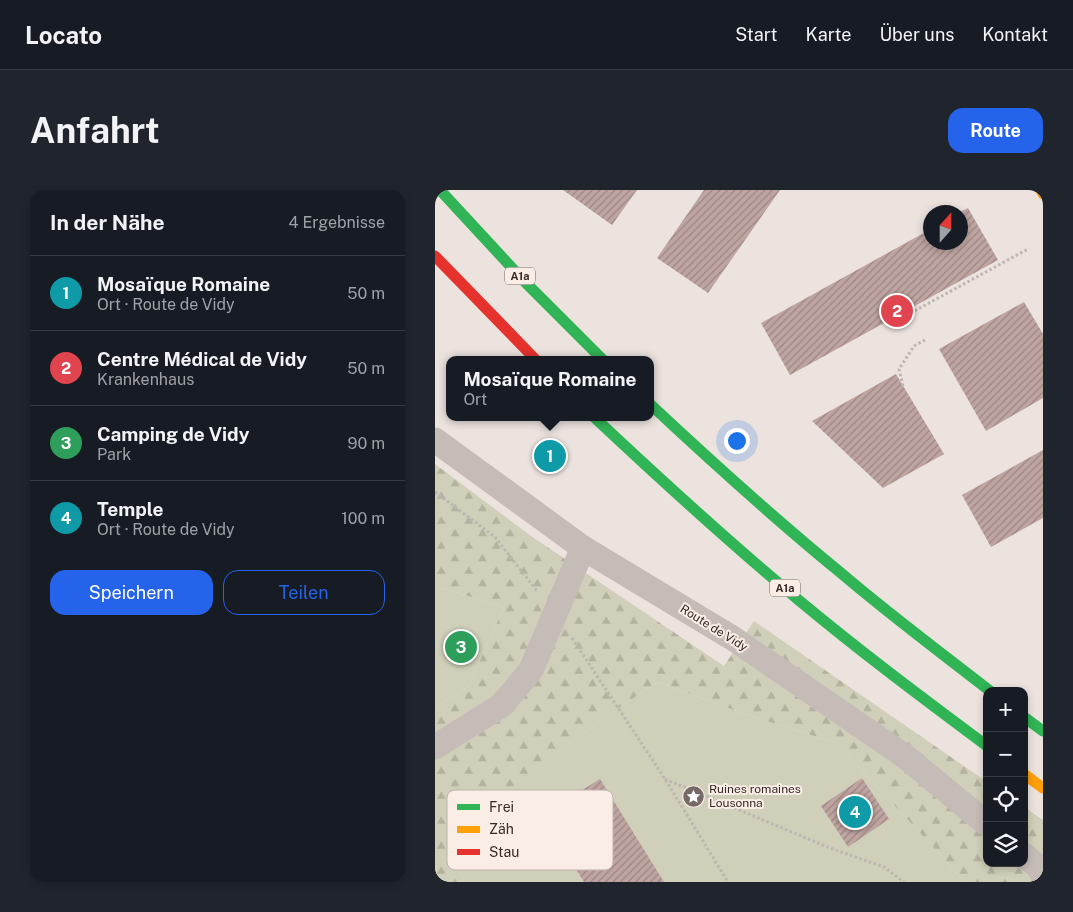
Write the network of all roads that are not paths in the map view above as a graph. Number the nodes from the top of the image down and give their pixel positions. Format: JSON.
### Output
{"nodes":[{"id":1,"x":440,"y":190,"type":"edge"},
{"id":2,"x":1041,"y":190,"type":"edge"},
{"id":3,"x":1043,"y":194,"type":"edge"},
{"id":4,"x":435,"y":256,"type":"edge"},
{"id":5,"x":532,"y":356,"type":"edge"},
{"id":6,"x":599,"y":356,"type":"edge"},
{"id":7,"x":654,"y":408,"type":"edge"},
{"id":8,"x":598,"y":421,"type":"edge"},
{"id":9,"x":435,"y":440,"type":"edge"},
{"id":10,"x":583,"y":548,"type":"junction"},
{"id":11,"x":985,"y":687,"type":"edge"},
{"id":12,"x":1028,"y":720,"type":"edge"},
{"id":13,"x":1043,"y":731,"type":"edge"},
{"id":14,"x":983,"y":743,"type":"edge"},
{"id":15,"x":435,"y":747,"type":"edge"},
{"id":16,"x":1028,"y":777,"type":"edge"},
{"id":17,"x":1043,"y":788,"type":"edge"},
{"id":18,"x":985,"y":822,"type":"edge"},
{"id":19,"x":1028,"y":858,"type":"edge"},
{"id":20,"x":1043,"y":874,"type":"edge"}],
"edges":[{"from":1,"to":6,"type":"main road","number":"A1a"},
{"from":2,"to":3,"type":"main road"},
{"from":4,"to":5,"type":"main road"},
{"from":7,"to":11,"type":"main road"},
{"from":8,"to":14,"type":"main road","number":"A1a"},
{"from":9,"to":10,"type":"street","name":"Route de Vidy"},
{"from":10,"to":15,"type":"street"},
{"from":10,"to":18,"type":"street","name":"Route de Vidy"},
{"from":12,"to":13,"type":"main road"},
{"from":16,"to":17,"type":"main road"},
{"from":19,"to":20,"type":"street"}]}
